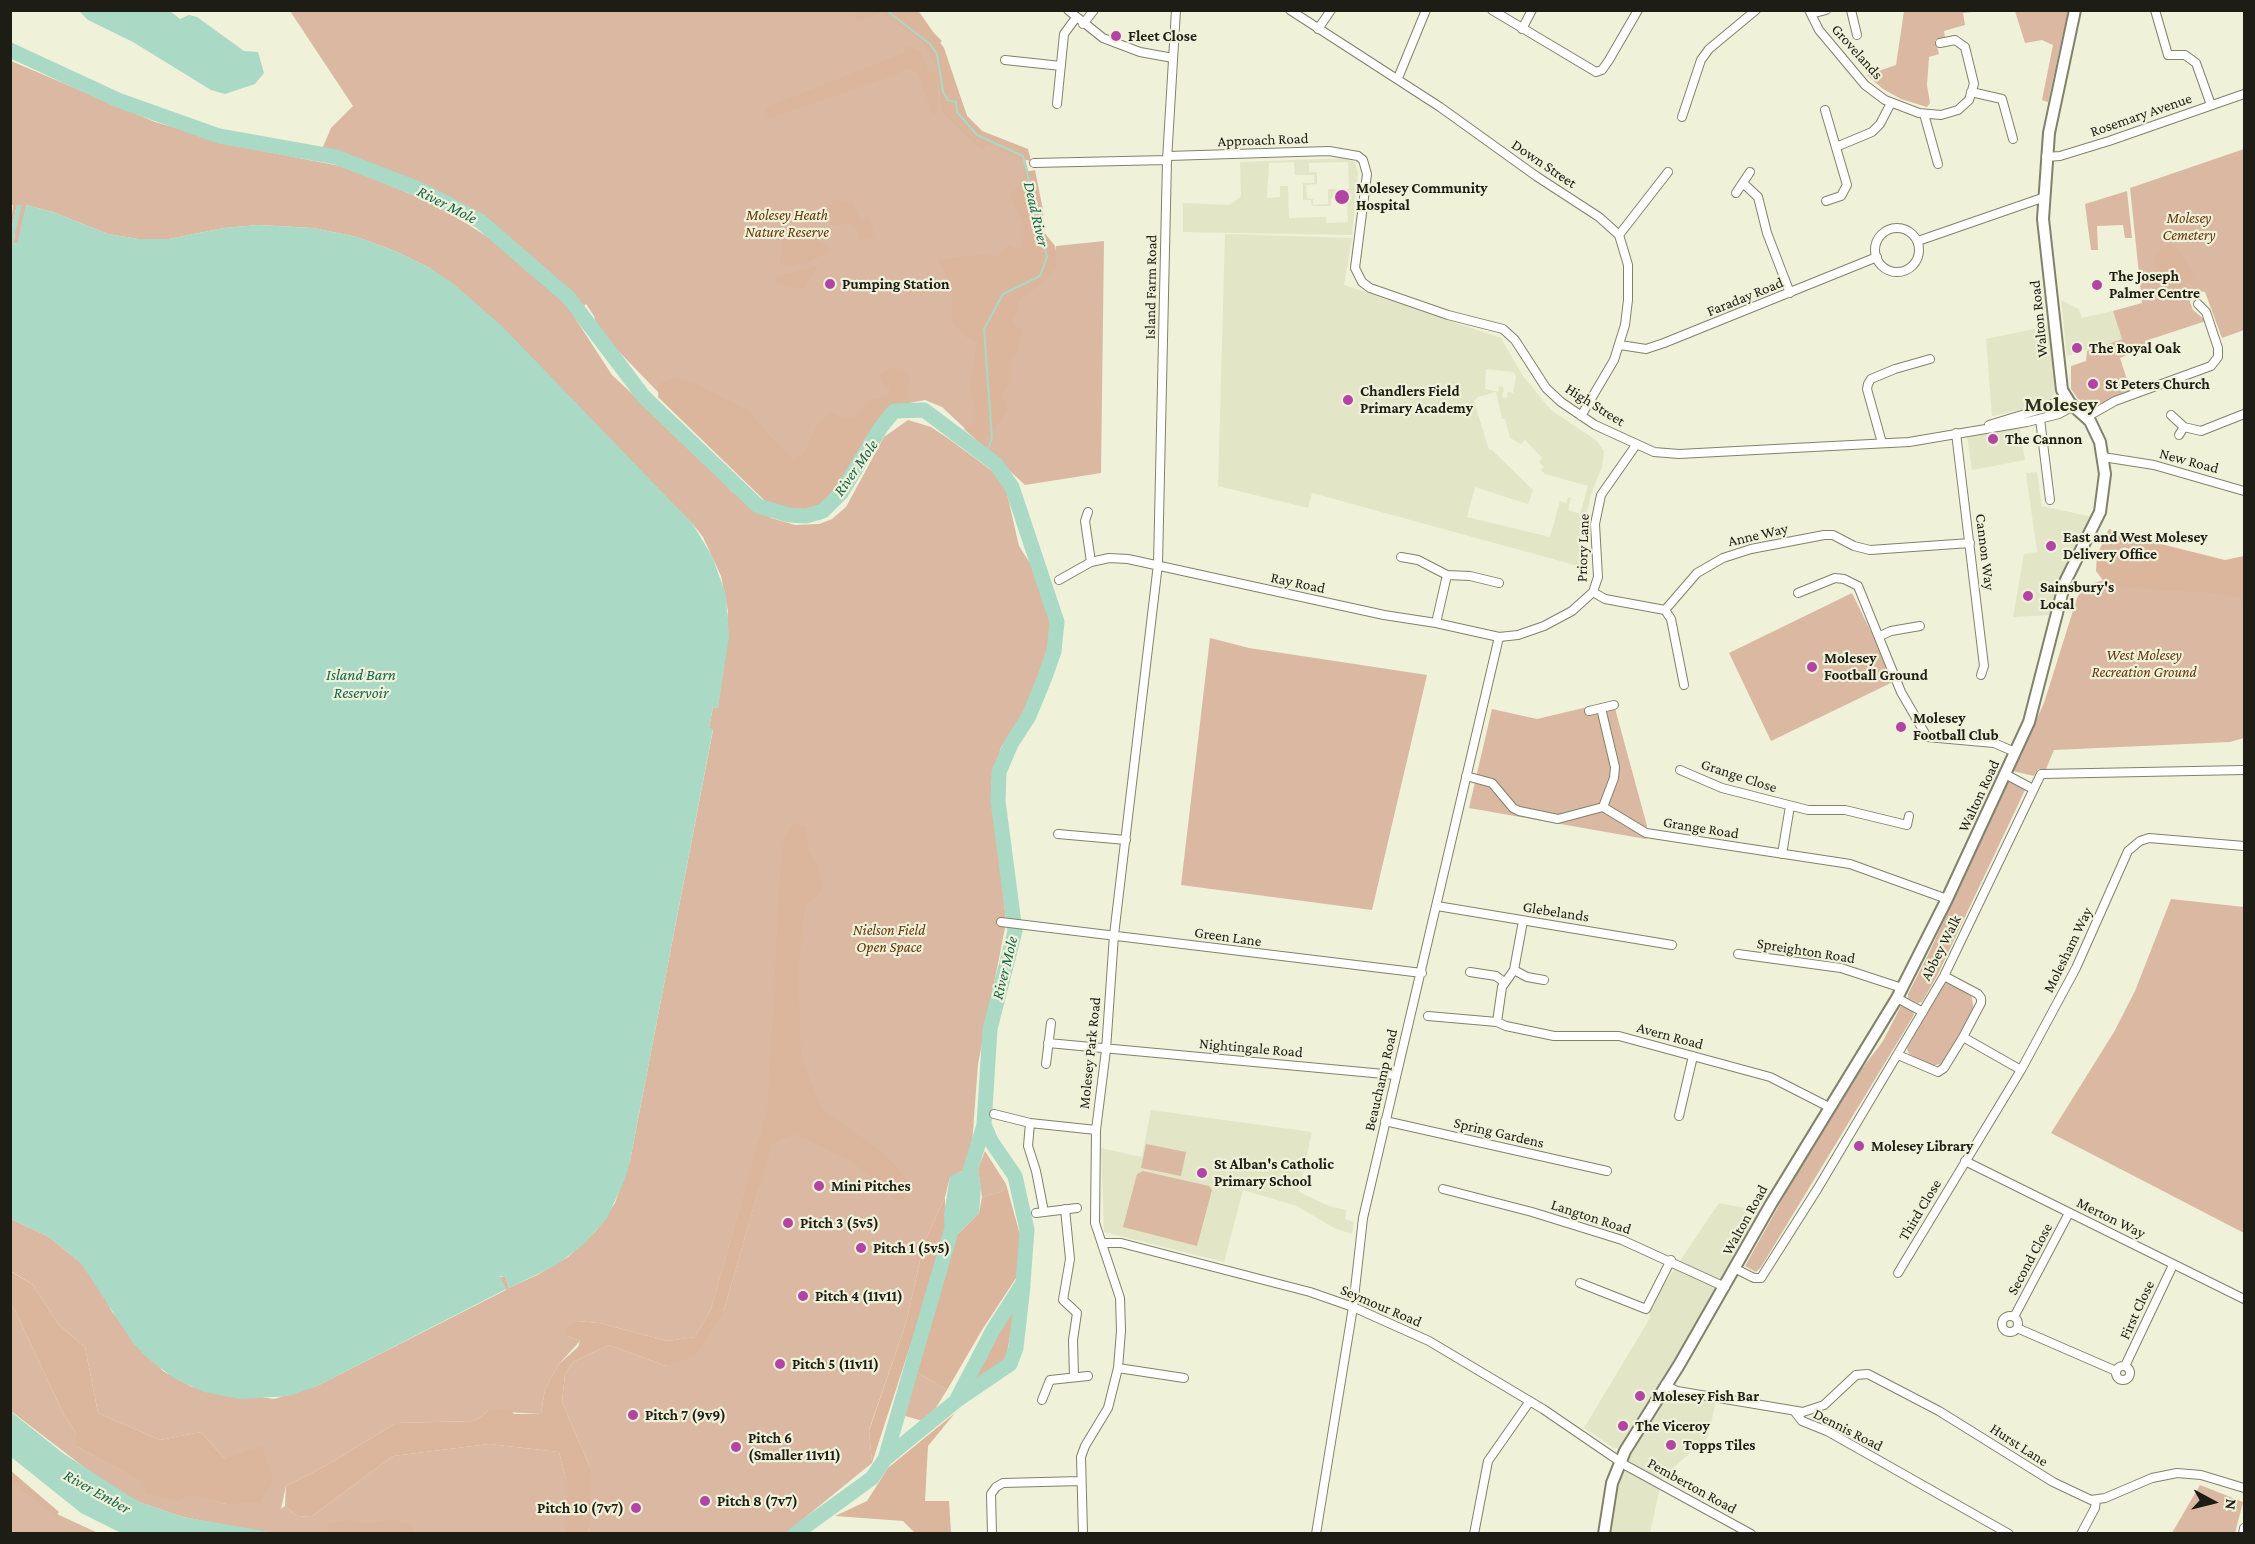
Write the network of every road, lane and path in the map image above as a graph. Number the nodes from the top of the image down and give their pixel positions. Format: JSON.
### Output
{"nodes":[{"id":1,"x":1068,"y":10,"type":"edge"},
{"id":2,"x":1094,"y":10,"type":"edge"},
{"id":3,"x":1176,"y":10,"type":"edge"},
{"id":4,"x":1290,"y":10,"type":"edge"},
{"id":5,"x":1330,"y":10,"type":"edge"},
{"id":6,"x":1426,"y":10,"type":"edge"},
{"id":7,"x":1492,"y":10,"type":"edge"},
{"id":8,"x":1532,"y":10,"type":"edge"},
{"id":9,"x":1638,"y":10,"type":"edge"},
{"id":10,"x":1756,"y":10,"type":"edge"},
{"id":11,"x":1826,"y":10,"type":"edge"},
{"id":12,"x":1851,"y":10,"type":"edge"},
{"id":13,"x":2075,"y":10,"type":"edge"},
{"id":14,"x":2155,"y":10,"type":"edge"},
{"id":15,"x":1810,"y":12,"type":"edge"},
{"id":16,"x":1075,"y":19,"type":"junction"},
{"id":17,"x":1083,"y":24,"type":"junction"},
{"id":18,"x":1318,"y":29,"type":"junction"},
{"id":19,"x":1522,"y":29,"type":"junction"},
{"id":20,"x":1857,"y":35,"type":"dead end"},
{"id":21,"x":1940,"y":43,"type":"dead end"},
{"id":22,"x":1173,"y":58,"type":"junction"},
{"id":23,"x":1005,"y":60,"type":"dead end"},
{"id":24,"x":1061,"y":66,"type":"junction"},
{"id":25,"x":1398,"y":78,"type":"junction"},
{"id":26,"x":1971,"y":92,"type":"junction"},
{"id":27,"x":2244,"y":94,"type":"edge"},
{"id":28,"x":1891,"y":103,"type":"junction"},
{"id":29,"x":1057,"y":104,"type":"dead end"},
{"id":30,"x":2211,"y":105,"type":"junction"},
{"id":31,"x":1825,"y":110,"type":"dead end"},
{"id":32,"x":1924,"y":114,"type":"junction"},
{"id":33,"x":1682,"y":117,"type":"dead end"},
{"id":34,"x":2013,"y":139,"type":"dead end"},
{"id":35,"x":1836,"y":147,"type":"junction"},
{"id":36,"x":1358,"y":156,"type":"joint"},
{"id":37,"x":2046,"y":157,"type":"junction"},
{"id":38,"x":1168,"y":158,"type":"junction"},
{"id":39,"x":1034,"y":163,"type":"dead end"},
{"id":40,"x":1938,"y":164,"type":"dead end"},
{"id":41,"x":1668,"y":172,"type":"dead end"},
{"id":42,"x":1750,"y":172,"type":"dead end"},
{"id":43,"x":1743,"y":183,"type":"junction"},
{"id":44,"x":1736,"y":193,"type":"dead end"},
{"id":45,"x":2042,"y":198,"type":"junction"},
{"id":46,"x":1826,"y":201,"type":"dead end"},
{"id":47,"x":1619,"y":235,"type":"junction"},
{"id":48,"x":1918,"y":241,"type":"junction"},
{"id":49,"x":1877,"y":257,"type":"junction"},
{"id":50,"x":1790,"y":293,"type":"junction"},
{"id":51,"x":2198,"y":304,"type":"dead end"},
{"id":52,"x":1620,"y":345,"type":"junction"},
{"id":53,"x":1930,"y":359,"type":"dead end"},
{"id":54,"x":2064,"y":396,"type":"junction"},
{"id":55,"x":2073,"y":406,"type":"junction"},
{"id":56,"x":2244,"y":414,"type":"edge"},
{"id":57,"x":1581,"y":416,"type":"junction"},
{"id":58,"x":2171,"y":416,"type":"dead end"},
{"id":59,"x":2087,"y":417,"type":"junction"},
{"id":60,"x":2040,"y":419,"type":"junction"},
{"id":61,"x":2184,"y":427,"type":"junction"},
{"id":62,"x":1983,"y":428,"type":"junction"},
{"id":63,"x":1956,"y":433,"type":"junction"},
{"id":64,"x":2179,"y":435,"type":"dead end"},
{"id":65,"x":1882,"y":443,"type":"junction"},
{"id":66,"x":1636,"y":445,"type":"junction"},
{"id":67,"x":2104,"y":462,"type":"junction"},
{"id":68,"x":2244,"y":491,"type":"edge"},
{"id":69,"x":2050,"y":500,"type":"dead end"},
{"id":70,"x":1088,"y":512,"type":"dead end"},
{"id":71,"x":1970,"y":543,"type":"junction"},
{"id":72,"x":1401,"y":557,"type":"dead end"},
{"id":73,"x":1091,"y":562,"type":"junction"},
{"id":74,"x":1158,"y":564,"type":"junction"},
{"id":75,"x":1447,"y":575,"type":"junction"},
{"id":76,"x":1059,"y":580,"type":"dead end"},
{"id":77,"x":1499,"y":583,"type":"dead end"},
{"id":78,"x":1593,"y":592,"type":"junction"},
{"id":79,"x":1798,"y":593,"type":"dead end"},
{"id":80,"x":1665,"y":610,"type":"junction"},
{"id":81,"x":1436,"y":623,"type":"junction"},
{"id":82,"x":1920,"y":626,"type":"dead end"},
{"id":83,"x":1880,"y":636,"type":"junction"},
{"id":84,"x":1499,"y":637,"type":"junction"},
{"id":85,"x":1981,"y":675,"type":"dead end"},
{"id":86,"x":1684,"y":685,"type":"dead end"},
{"id":87,"x":1614,"y":705,"type":"dead end"},
{"id":88,"x":1601,"y":708,"type":"junction"},
{"id":89,"x":1588,"y":711,"type":"dead end"},
{"id":90,"x":2015,"y":752,"type":"junction"},
{"id":91,"x":1680,"y":770,"type":"dead end"},
{"id":92,"x":2244,"y":770,"type":"edge"},
{"id":93,"x":2005,"y":774,"type":"junction"},
{"id":94,"x":1466,"y":776,"type":"junction"},
{"id":95,"x":2033,"y":789,"type":"junction"},
{"id":96,"x":1790,"y":806,"type":"junction"},
{"id":97,"x":1603,"y":807,"type":"junction"},
{"id":98,"x":1909,"y":816,"type":"dead end"},
{"id":99,"x":1058,"y":834,"type":"dead end"},
{"id":100,"x":1126,"y":840,"type":"junction"},
{"id":101,"x":2244,"y":846,"type":"edge"},
{"id":102,"x":1782,"y":854,"type":"junction"},
{"id":103,"x":1947,"y":899,"type":"junction"},
{"id":104,"x":1437,"y":906,"type":"junction"},
{"id":105,"x":1523,"y":921,"type":"junction"},
{"id":106,"x":1004,"y":922,"type":"dead end"},
{"id":107,"x":1114,"y":935,"type":"junction"},
{"id":108,"x":1672,"y":945,"type":"dead end"},
{"id":109,"x":1738,"y":954,"type":"dead end"},
{"id":110,"x":1514,"y":970,"type":"junction"},
{"id":111,"x":1470,"y":972,"type":"dead end"},
{"id":112,"x":1422,"y":973,"type":"junction"},
{"id":113,"x":1944,"y":976,"type":"junction"},
{"id":114,"x":1544,"y":980,"type":"dead end"},
{"id":115,"x":1504,"y":982,"type":"junction"},
{"id":116,"x":1899,"y":993,"type":"junction"},
{"id":117,"x":1923,"y":1012,"type":"junction"},
{"id":118,"x":1428,"y":1016,"type":"dead end"},
{"id":119,"x":1497,"y":1022,"type":"junction"},
{"id":120,"x":1051,"y":1023,"type":"dead end"},
{"id":121,"x":1963,"y":1037,"type":"junction"},
{"id":122,"x":1048,"y":1043,"type":"junction"},
{"id":123,"x":1106,"y":1050,"type":"junction"},
{"id":124,"x":1898,"y":1054,"type":"junction"},
{"id":125,"x":1692,"y":1056,"type":"junction"},
{"id":126,"x":1046,"y":1064,"type":"dead end"},
{"id":127,"x":2021,"y":1070,"type":"junction"},
{"id":128,"x":1395,"y":1075,"type":"junction"},
{"id":129,"x":1829,"y":1107,"type":"junction"},
{"id":130,"x":994,"y":1114,"type":"dead end"},
{"id":131,"x":1679,"y":1116,"type":"dead end"},
{"id":132,"x":1385,"y":1121,"type":"junction"},
{"id":133,"x":1030,"y":1123,"type":"junction"},
{"id":134,"x":1096,"y":1130,"type":"junction"},
{"id":135,"x":1965,"y":1161,"type":"junction"},
{"id":136,"x":1606,"y":1171,"type":"dead end"},
{"id":137,"x":1443,"y":1189,"type":"dead end"},
{"id":138,"x":1077,"y":1208,"type":"dead end"},
{"id":139,"x":1065,"y":1209,"type":"junction"},
{"id":140,"x":2069,"y":1213,"type":"junction"},
{"id":141,"x":1103,"y":1242,"type":"junction"},
{"id":142,"x":1671,"y":1260,"type":"junction"},
{"id":143,"x":2173,"y":1265,"type":"junction"},
{"id":144,"x":1736,"y":1269,"type":"junction"},
{"id":145,"x":1898,"y":1273,"type":"dead end"},
{"id":146,"x":1580,"y":1282,"type":"dead end"},
{"id":147,"x":1725,"y":1287,"type":"junction"},
{"id":148,"x":2244,"y":1299,"type":"edge"},
{"id":149,"x":1353,"y":1307,"type":"junction"},
{"id":150,"x":2014,"y":1317,"type":"junction"},
{"id":151,"x":2017,"y":1328,"type":"junction"},
{"id":152,"x":2125,"y":1366,"type":"junction"},
{"id":153,"x":1118,"y":1368,"type":"junction"},
{"id":154,"x":2116,"y":1371,"type":"junction"},
{"id":155,"x":1088,"y":1376,"type":"dead end"},
{"id":156,"x":1074,"y":1377,"type":"junction"},
{"id":157,"x":1184,"y":1378,"type":"dead end"},
{"id":158,"x":1665,"y":1385,"type":"junction"},
{"id":159,"x":1042,"y":1400,"type":"dead end"},
{"id":160,"x":1530,"y":1401,"type":"junction"},
{"id":161,"x":1795,"y":1412,"type":"junction"},
{"id":162,"x":1620,"y":1461,"type":"junction"},
{"id":163,"x":1082,"y":1481,"type":"junction"},
{"id":164,"x":2244,"y":1485,"type":"edge"},
{"id":165,"x":2096,"y":1500,"type":"junction"},
{"id":166,"x":2244,"y":1528,"type":"edge"},
{"id":167,"x":992,"y":1533,"type":"edge"},
{"id":168,"x":1083,"y":1533,"type":"edge"},
{"id":169,"x":1316,"y":1533,"type":"edge"},
{"id":170,"x":1474,"y":1533,"type":"edge"},
{"id":171,"x":1604,"y":1533,"type":"edge"},
{"id":172,"x":1751,"y":1533,"type":"edge"},
{"id":173,"x":2009,"y":1533,"type":"edge"},
{"id":174,"x":2081,"y":1533,"type":"edge"},
{"id":175,"x":2242,"y":1533,"type":"edge"}],
"edges":[{"from":1,"to":16,"type":"street"},
{"from":2,"to":17,"type":"street"},
{"from":3,"to":22,"type":"street","name":"Island Farm Road"},
{"from":4,"to":18,"type":"street","name":"Down Street"},
{"from":5,"to":18,"type":"street"},
{"from":6,"to":25,"type":"street"},
{"from":7,"to":19,"type":"street"},
{"from":8,"to":19,"type":"street"},
{"from":9,"to":19,"type":"street"},
{"from":10,"to":33,"type":"street"},
{"from":11,"to":15,"type":"street","name":"Grovelands"},
{"from":12,"to":20,"type":"street","name":"Grovelands"},
{"from":13,"to":37,"type":"main road","name":"Walton Road"},
{"from":14,"to":30,"type":"street"},
{"from":15,"to":28,"type":"street","name":"Grovelands"},
{"from":16,"to":17,"type":"street"},
{"from":16,"to":24,"type":"street"},
{"from":17,"to":22,"type":"street"},
{"from":18,"to":25,"type":"street","name":"Down Street"},
{"from":21,"to":26,"type":"street"},
{"from":22,"to":38,"type":"street","name":"Island Farm Road"},
{"from":23,"to":24,"type":"street"},
{"from":24,"to":29,"type":"street"},
{"from":25,"to":47,"type":"street","name":"Down Street"},
{"from":26,"to":32,"type":"street","name":"Grovelands"},
{"from":26,"to":34,"type":"street"},
{"from":27,"to":30,"type":"street","name":"Rosemary Avenue"},
{"from":28,"to":32,"type":"street","name":"Grovelands"},
{"from":28,"to":35,"type":"street"},
{"from":30,"to":37,"type":"street","name":"Rosemary Avenue"},
{"from":31,"to":35,"type":"street"},
{"from":32,"to":40,"type":"street"},
{"from":35,"to":46,"type":"street"},
{"from":36,"to":38,"type":"street","name":"Approach Road"},
{"from":36,"to":57,"type":"street","name":"High Street"},
{"from":37,"to":45,"type":"main road","name":"Walton Road"},
{"from":38,"to":39,"type":"street","name":"Approach Road"},
{"from":38,"to":74,"type":"street","name":"Island Farm Road"},
{"from":41,"to":47,"type":"street"},
{"from":42,"to":43,"type":"street"},
{"from":43,"to":44,"type":"street"},
{"from":43,"to":50,"type":"street"},
{"from":45,"to":48,"type":"street"},
{"from":45,"to":54,"type":"main road","name":"Walton Road"},
{"from":47,"to":52,"type":"street"},
{"from":48,"to":49,"type":"street"},
{"from":48,"to":49,"type":"street"},
{"from":49,"to":50,"type":"street","name":"Faraday Road"},
{"from":50,"to":52,"type":"street","name":"Faraday Road"},
{"from":51,"to":59,"type":"street"},
{"from":52,"to":57,"type":"street"},
{"from":53,"to":65,"type":"street"},
{"from":54,"to":55,"type":"main road","name":"Walton Road"},
{"from":54,"to":62,"type":"street","name":"High Street"},
{"from":55,"to":59,"type":"main road","name":"Walton Road"},
{"from":55,"to":60,"type":"street","name":"High Street"},
{"from":56,"to":61,"type":"street"},
{"from":57,"to":66,"type":"street","name":"High Street"},
{"from":58,"to":61,"type":"street"},
{"from":59,"to":67,"type":"main road","name":"Walton Road"},
{"from":60,"to":62,"type":"street","name":"High Street"},
{"from":60,"to":69,"type":"street"},
{"from":61,"to":64,"type":"street"},
{"from":62,"to":63,"type":"street","name":"High Street"},
{"from":63,"to":65,"type":"street","name":"High Street"},
{"from":63,"to":71,"type":"street","name":"Cannon Way"},
{"from":65,"to":66,"type":"street","name":"High Street"},
{"from":66,"to":78,"type":"street","name":"Priory Lane"},
{"from":67,"to":68,"type":"street","name":"New Road"},
{"from":67,"to":90,"type":"main road","name":"Walton Road"},
{"from":70,"to":73,"type":"street"},
{"from":71,"to":80,"type":"street","name":"Anne Way"},
{"from":71,"to":85,"type":"street","name":"Cannon Way"},
{"from":72,"to":75,"type":"street"},
{"from":73,"to":74,"type":"street","name":"Ray Road"},
{"from":73,"to":76,"type":"street","name":"Ray Road"},
{"from":74,"to":81,"type":"street","name":"Ray Road"},
{"from":74,"to":100,"type":"street","name":"Molesey Park Road"},
{"from":75,"to":77,"type":"street"},
{"from":75,"to":81,"type":"street"},
{"from":78,"to":80,"type":"street"},
{"from":78,"to":84,"type":"street","name":"Priory Lane"},
{"from":79,"to":83,"type":"street"},
{"from":80,"to":86,"type":"street"},
{"from":81,"to":84,"type":"street","name":"Ray Road"},
{"from":82,"to":83,"type":"street"},
{"from":83,"to":90,"type":"street"},
{"from":84,"to":94,"type":"street","name":"Beauchamp Road"},
{"from":87,"to":88,"type":"street"},
{"from":88,"to":89,"type":"street"},
{"from":88,"to":97,"type":"street"},
{"from":90,"to":93,"type":"main road","name":"Walton Road"},
{"from":91,"to":96,"type":"street","name":"Grange Close"},
{"from":92,"to":95,"type":"street","name":"Abbey Walk"},
{"from":93,"to":95,"type":"street"},
{"from":93,"to":103,"type":"main road","name":"Walton Road"},
{"from":94,"to":97,"type":"street"},
{"from":94,"to":104,"type":"street","name":"Beauchamp Road"},
{"from":95,"to":113,"type":"street","name":"Abbey Walk"},
{"from":96,"to":98,"type":"street","name":"Grange Close"},
{"from":96,"to":102,"type":"street","name":"Grange Close"},
{"from":97,"to":102,"type":"street","name":"Grange Road"},
{"from":99,"to":100,"type":"street"},
{"from":100,"to":107,"type":"street","name":"Molesey Park Road"},
{"from":101,"to":127,"type":"street","name":"Molesham Way"},
{"from":102,"to":103,"type":"street","name":"Grange Road"},
{"from":103,"to":116,"type":"main road","name":"Walton Road"},
{"from":104,"to":105,"type":"street","name":"Glebelands"},
{"from":104,"to":112,"type":"street","name":"Beauchamp Road"},
{"from":105,"to":108,"type":"street","name":"Glebelands"},
{"from":105,"to":110,"type":"street"},
{"from":106,"to":107,"type":"street","name":"Green Lane"},
{"from":107,"to":112,"type":"street","name":"Green Lane"},
{"from":107,"to":123,"type":"street","name":"Molesey Park Road"},
{"from":109,"to":116,"type":"street","name":"Spreighton Road"},
{"from":110,"to":114,"type":"street"},
{"from":110,"to":115,"type":"street"},
{"from":111,"to":115,"type":"street"},
{"from":112,"to":128,"type":"street","name":"Beauchamp Road"},
{"from":113,"to":117,"type":"street","name":"Abbey Walk"},
{"from":113,"to":121,"type":"street"},
{"from":115,"to":119,"type":"street"},
{"from":116,"to":117,"type":"street","name":"Spreighton Road"},
{"from":116,"to":129,"type":"main road","name":"Walton Road"},
{"from":117,"to":124,"type":"street","name":"Abbey Walk"},
{"from":118,"to":119,"type":"street","name":"Avern Road"},
{"from":119,"to":125,"type":"street","name":"Avern Road"},
{"from":120,"to":122,"type":"street"},
{"from":121,"to":124,"type":"street"},
{"from":121,"to":127,"type":"street"},
{"from":122,"to":123,"type":"street","name":"Nightingale Road"},
{"from":122,"to":126,"type":"street"},
{"from":123,"to":128,"type":"street","name":"Nightingale Road"},
{"from":123,"to":134,"type":"street","name":"Molesey Park Road"},
{"from":124,"to":144,"type":"street","name":"Abbey Walk"},
{"from":125,"to":129,"type":"street","name":"Avern Road"},
{"from":125,"to":131,"type":"street"},
{"from":127,"to":135,"type":"street","name":"Molesham Way"},
{"from":128,"to":132,"type":"street","name":"Beauchamp Road"},
{"from":129,"to":144,"type":"main road","name":"Walton Road"},
{"from":130,"to":133,"type":"street"},
{"from":132,"to":136,"type":"street","name":"Spring Gardens"},
{"from":132,"to":149,"type":"street","name":"Beauchamp Road"},
{"from":133,"to":134,"type":"street"},
{"from":133,"to":139,"type":"street"},
{"from":134,"to":141,"type":"street","name":"Molesey Park Road"},
{"from":135,"to":140,"type":"street","name":"Merton Way"},
{"from":135,"to":145,"type":"street","name":"Third Close"},
{"from":137,"to":142,"type":"street","name":"Langton Road"},
{"from":138,"to":139,"type":"street"},
{"from":139,"to":156,"type":"street"},
{"from":140,"to":143,"type":"street","name":"Merton Way"},
{"from":140,"to":150,"type":"street","name":"Second Close"},
{"from":141,"to":149,"type":"street","name":"Seymour Road"},
{"from":141,"to":153,"type":"street","name":"Molesey Park Road"},
{"from":142,"to":146,"type":"street"},
{"from":142,"to":147,"type":"street","name":"Langton Road"},
{"from":143,"to":148,"type":"street","name":"Merton Way"},
{"from":143,"to":152,"type":"street","name":"First Close"},
{"from":144,"to":147,"type":"main road","name":"Walton Road"},
{"from":147,"to":158,"type":"main road","name":"Walton Road"},
{"from":149,"to":160,"type":"street","name":"Seymour Road"},
{"from":149,"to":169,"type":"street","name":"Beauchamp Road"},
{"from":150,"to":151,"type":"street"},
{"from":150,"to":151,"type":"street"},
{"from":151,"to":154,"type":"street"},
{"from":152,"to":154,"type":"street"},
{"from":152,"to":154,"type":"street"},
{"from":153,"to":157,"type":"street"},
{"from":153,"to":163,"type":"street","name":"Molesey Park Road"},
{"from":155,"to":156,"type":"street"},
{"from":156,"to":159,"type":"street"},
{"from":158,"to":161,"type":"street","name":"Dennis Road"},
{"from":158,"to":162,"type":"main road","name":"Walton Road"},
{"from":160,"to":162,"type":"street","name":"Seymour Road"},
{"from":160,"to":170,"type":"street"},
{"from":161,"to":165,"type":"street","name":"Hurst Lane"},
{"from":161,"to":173,"type":"street","name":"Dennis Road"},
{"from":162,"to":171,"type":"main road","name":"Walton Road"},
{"from":162,"to":172,"type":"street","name":"Pemberton Road"},
{"from":163,"to":167,"type":"street"},
{"from":163,"to":168,"type":"street","name":"Molesey Park Road"},
{"from":164,"to":165,"type":"street"},
{"from":165,"to":174,"type":"street"},
{"from":166,"to":175,"type":"street"}]}
